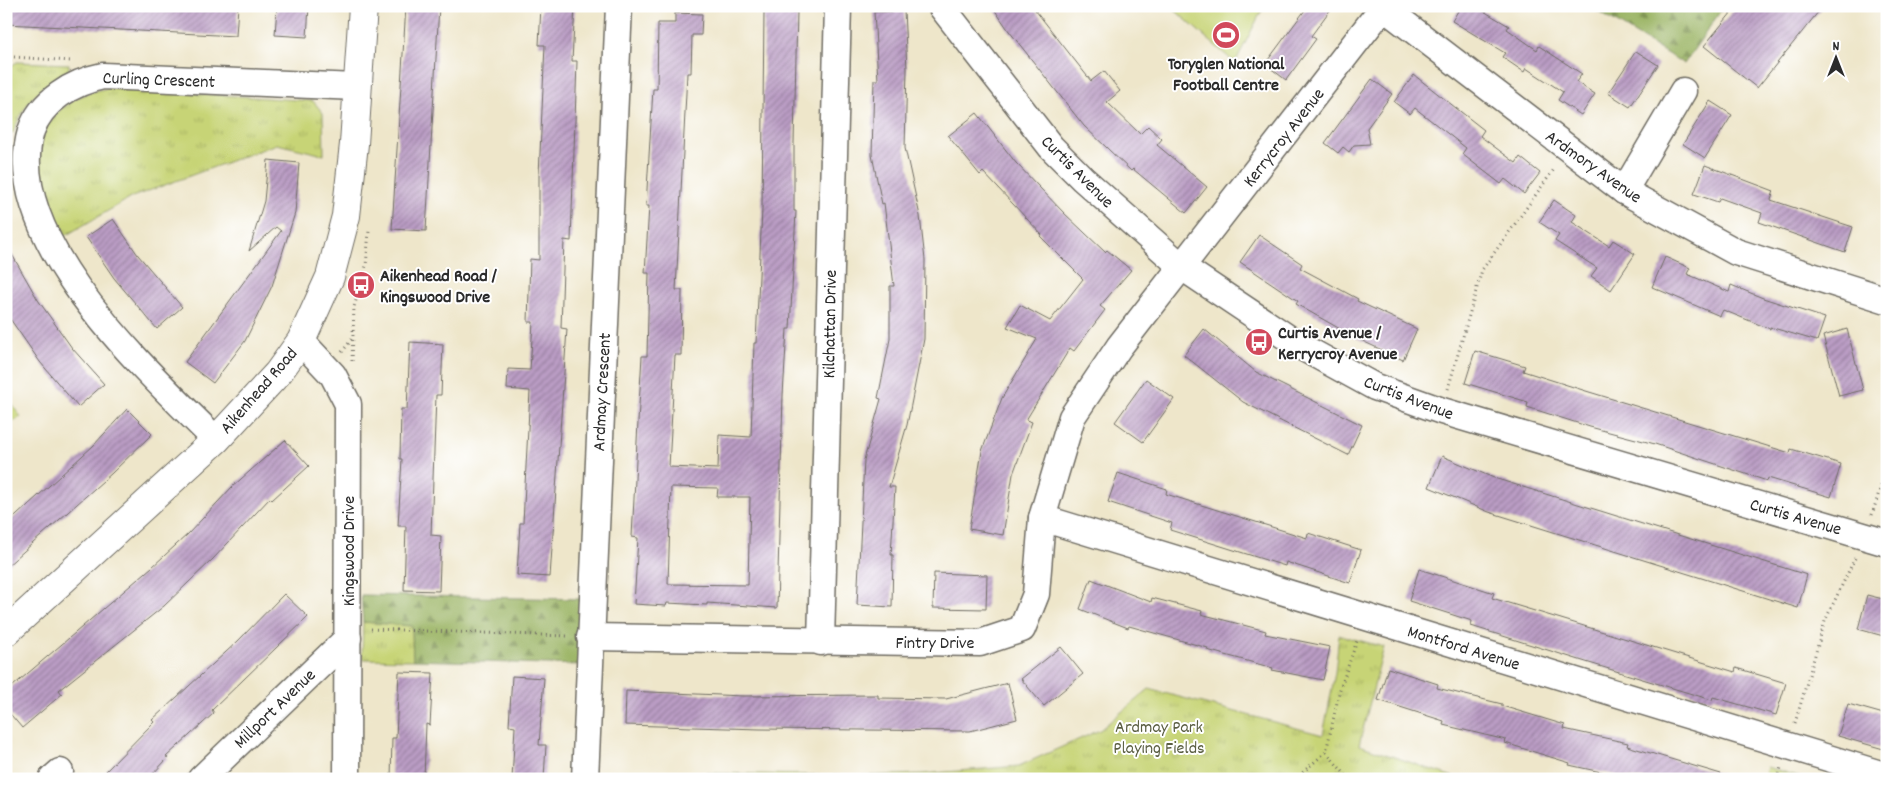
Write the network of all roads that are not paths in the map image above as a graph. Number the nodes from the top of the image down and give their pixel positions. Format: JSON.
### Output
{"nodes":[{"id":1,"x":363,"y":6,"type":"edge"},
{"id":2,"x":619,"y":6,"type":"edge"},
{"id":3,"x":838,"y":6,"type":"edge"},
{"id":4,"x":941,"y":6,"type":"edge"},
{"id":5,"x":1383,"y":7,"type":"edge"},
{"id":6,"x":356,"y":87,"type":"junction"},
{"id":7,"x":1683,"y":91,"type":"dead end"},
{"id":8,"x":1624,"y":191,"type":"junction"},
{"id":9,"x":1182,"y":267,"type":"junction"},
{"id":10,"x":1887,"y":300,"type":"edge"},
{"id":11,"x":300,"y":341,"type":"junction"},
{"id":12,"x":216,"y":440,"type":"junction"},
{"id":13,"x":1042,"y":518,"type":"junction"},
{"id":14,"x":1876,"y":539,"type":"edge"},
{"id":15,"x":6,"y":632,"type":"edge"},
{"id":16,"x":590,"y":637,"type":"junction"},
{"id":17,"x":348,"y":638,"type":"junction"},
{"id":18,"x":821,"y":642,"type":"junction"},
{"id":19,"x":1887,"y":776,"type":"edge"},
{"id":20,"x":201,"y":779,"type":"edge"},
{"id":21,"x":347,"y":779,"type":"edge"},
{"id":22,"x":585,"y":779,"type":"edge"}],
"edges":[{"from":1,"to":6,"type":"main road","name":"Aikenhead Road"},
{"from":2,"to":16,"type":"street","name":"Ardmay Crescent"},
{"from":3,"to":18,"type":"street","name":"Kilchattan Drive"},
{"from":4,"to":9,"type":"street","name":"Curtis Avenue"},
{"from":5,"to":8,"type":"street","name":"Ardmory Avenue"},
{"from":5,"to":9,"type":"street","name":"Kerrycroy Avenue"},
{"from":6,"to":11,"type":"main road","name":"Aikenhead Road"},
{"from":6,"to":12,"type":"street","name":"Curling Crescent"},
{"from":7,"to":8,"type":"street"},
{"from":8,"to":10,"type":"street","name":"Ardmory Avenue"},
{"from":9,"to":13,"type":"street","name":"Fintry Drive"},
{"from":9,"to":14,"type":"street","name":"Curtis Avenue"},
{"from":11,"to":12,"type":"main road","name":"Aikenhead Road"},
{"from":11,"to":17,"type":"street","name":"Kingswood Drive"},
{"from":12,"to":15,"type":"main road","name":"Aikenhead Road"},
{"from":13,"to":18,"type":"street","name":"Fintry Drive"},
{"from":13,"to":19,"type":"street","name":"Montford Avenue"},
{"from":16,"to":18,"type":"street","name":"Fintry Drive"},
{"from":16,"to":22,"type":"street","name":"Ardmay Crescent"},
{"from":17,"to":20,"type":"street","name":"Millport Avenue"},
{"from":17,"to":21,"type":"street","name":"Kingswood Drive"}]}
